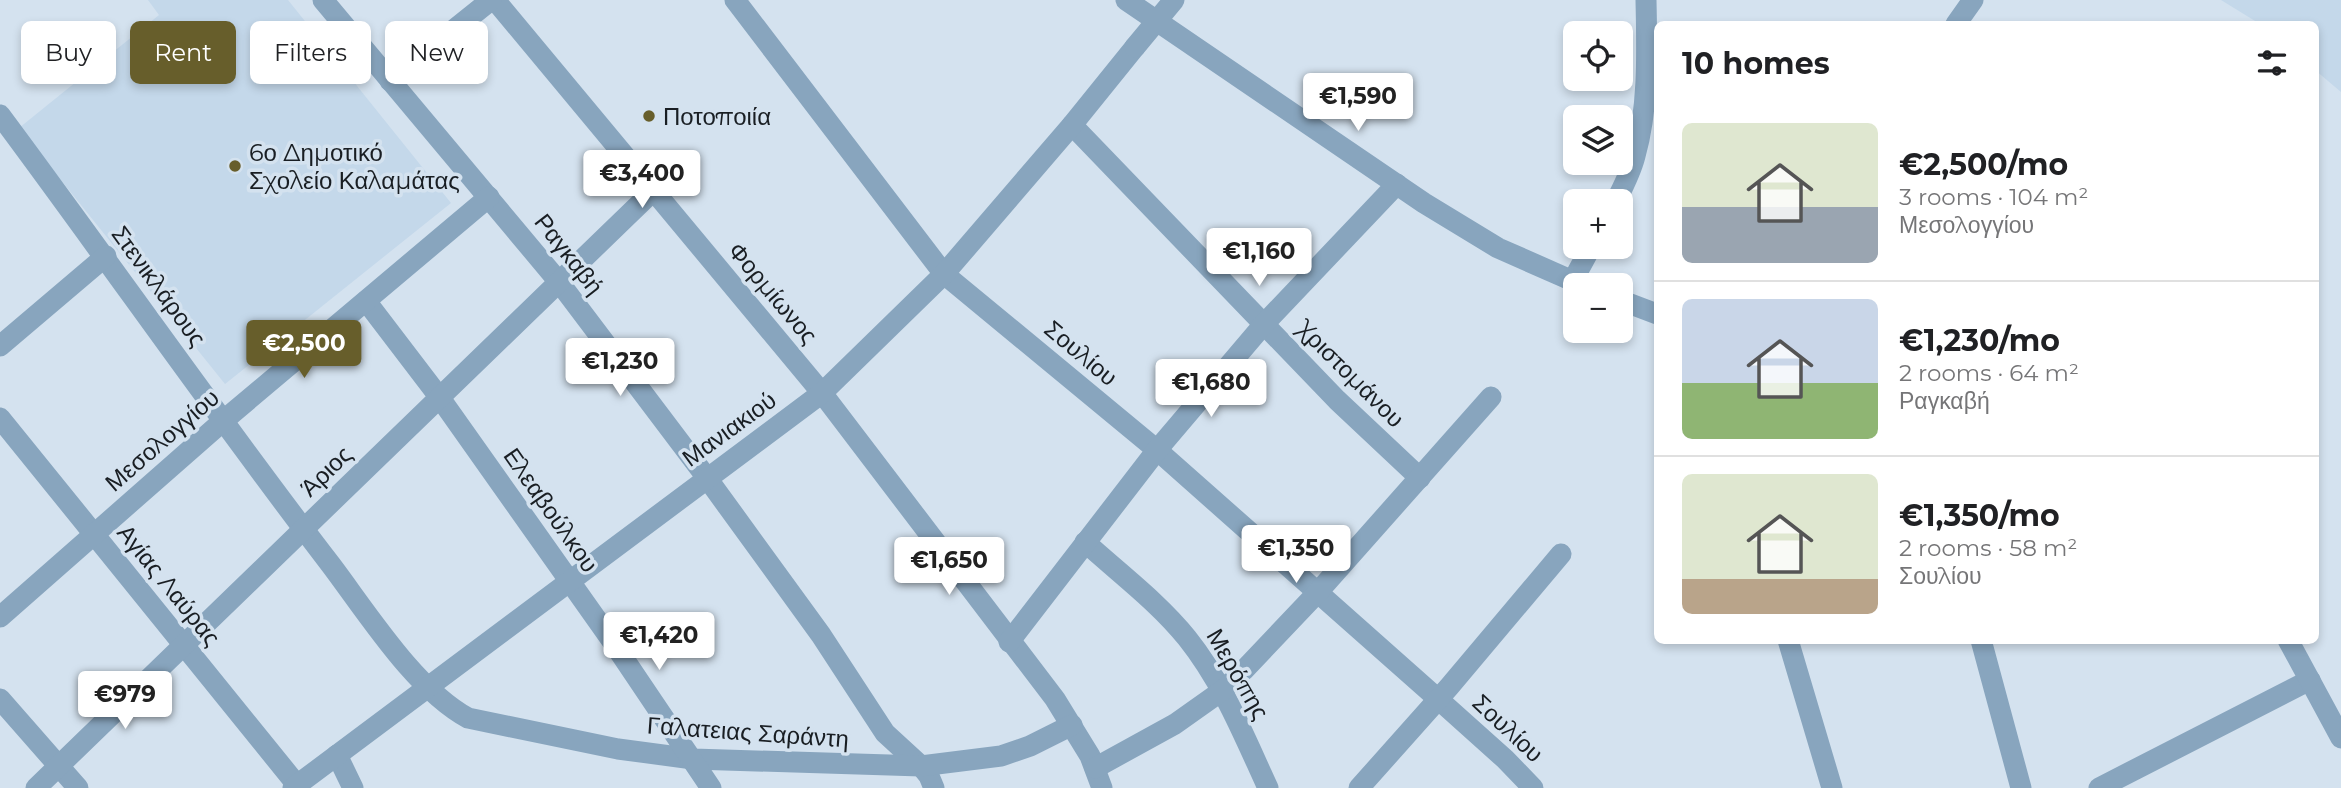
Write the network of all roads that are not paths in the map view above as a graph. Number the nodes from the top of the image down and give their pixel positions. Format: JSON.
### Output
{"nodes":[{"id":1,"x":323,"y":0,"type":"edge"},
{"id":2,"x":493,"y":0,"type":"edge"},
{"id":3,"x":735,"y":0,"type":"edge"},
{"id":4,"x":1126,"y":0,"type":"edge"},
{"id":5,"x":1174,"y":0,"type":"edge"},
{"id":6,"x":1646,"y":0,"type":"edge"},
{"id":7,"x":1973,"y":0,"type":"edge"},
{"id":8,"x":466,"y":21,"type":"edge"},
{"id":9,"x":1958,"y":21,"type":"edge"},
{"id":10,"x":385,"y":75,"type":"edge"},
{"id":11,"x":393,"y":84,"type":"edge"},
{"id":12,"x":0,"y":115,"type":"edge"},
{"id":13,"x":1072,"y":125,"type":"junction"},
{"id":14,"x":1397,"y":184,"type":"junction"},
{"id":15,"x":1621,"y":189,"type":"edge"},
{"id":16,"x":653,"y":191,"type":"junction"},
{"id":17,"x":489,"y":197,"type":"junction"},
{"id":18,"x":106,"y":256,"type":"junction"},
{"id":19,"x":944,"y":274,"type":"junction"},
{"id":20,"x":1563,"y":277,"type":"edge"},
{"id":21,"x":559,"y":282,"type":"junction"},
{"id":22,"x":366,"y":301,"type":"junction"},
{"id":23,"x":1633,"y":305,"type":"edge"},
{"id":24,"x":1654,"y":313,"type":"edge"},
{"id":25,"x":1264,"y":324,"type":"junction"},
{"id":26,"x":0,"y":346,"type":"edge"},
{"id":27,"x":822,"y":393,"type":"junction"},
{"id":28,"x":1491,"y":397,"type":"dead end"},
{"id":29,"x":439,"y":398,"type":"junction"},
{"id":30,"x":0,"y":418,"type":"edge"},
{"id":31,"x":223,"y":421,"type":"junction"},
{"id":32,"x":1157,"y":450,"type":"junction"},
{"id":33,"x":707,"y":478,"type":"junction"},
{"id":34,"x":1420,"y":478,"type":"junction"},
{"id":35,"x":303,"y":529,"type":"junction"},
{"id":36,"x":94,"y":534,"type":"junction"},
{"id":37,"x":1085,"y":542,"type":"junction"},
{"id":38,"x":1561,"y":554,"type":"dead end"},
{"id":39,"x":568,"y":581,"type":"junction"},
{"id":40,"x":1318,"y":592,"type":"junction"},
{"id":41,"x":0,"y":617,"type":"edge"},
{"id":42,"x":1009,"y":642,"type":"junction"},
{"id":43,"x":1789,"y":644,"type":"edge"},
{"id":44,"x":1982,"y":644,"type":"edge"},
{"id":45,"x":2290,"y":644,"type":"edge"},
{"id":46,"x":184,"y":645,"type":"junction"},
{"id":47,"x":2311,"y":680,"type":"junction"},
{"id":48,"x":426,"y":688,"type":"junction"},
{"id":49,"x":1223,"y":690,"type":"junction"},
{"id":50,"x":0,"y":699,"type":"edge"},
{"id":51,"x":1438,"y":699,"type":"junction"},
{"id":52,"x":1072,"y":725,"type":"junction"},
{"id":53,"x":2341,"y":738,"type":"edge"},
{"id":54,"x":337,"y":755,"type":"junction"},
{"id":55,"x":692,"y":759,"type":"junction"},
{"id":56,"x":59,"y":766,"type":"junction"},
{"id":57,"x":921,"y":766,"type":"junction"},
{"id":58,"x":1098,"y":778,"type":"edge"},
{"id":59,"x":295,"y":786,"type":"edge"},
{"id":60,"x":36,"y":788,"type":"edge"},
{"id":61,"x":78,"y":788,"type":"edge"},
{"id":62,"x":353,"y":788,"type":"edge"},
{"id":63,"x":711,"y":788,"type":"edge"},
{"id":64,"x":934,"y":788,"type":"edge"},
{"id":65,"x":1268,"y":788,"type":"edge"},
{"id":66,"x":1359,"y":788,"type":"edge"},
{"id":67,"x":1532,"y":788,"type":"edge"},
{"id":68,"x":1832,"y":788,"type":"edge"},
{"id":69,"x":2021,"y":788,"type":"edge"},
{"id":70,"x":2099,"y":788,"type":"edge"}],
"edges":[{"from":1,"to":10,"type":"street","name":"Ραγκαβή"},
{"from":2,"to":8,"type":"street"},
{"from":2,"to":16,"type":"street","name":"Φορμίωνος"},
{"from":3,"to":19,"type":"street","name":"Σουλίου"},
{"from":4,"to":14,"type":"street"},
{"from":5,"to":13,"type":"street","name":"Μανιακιού","bridge":true},
{"from":6,"to":15,"type":"street"},
{"from":7,"to":9,"type":"street"},
{"from":11,"to":17,"type":"street","name":"Ραγκαβή"},
{"from":12,"to":18,"type":"street","name":"Στενικλάρους"},
{"from":13,"to":19,"type":"street","name":"Μανιακιού"},
{"from":13,"to":25,"type":"street","name":"Χριστομάνου"},
{"from":14,"to":20,"type":"street"},
{"from":14,"to":25,"type":"street"},
{"from":16,"to":21,"type":"street","name":"Άριος"},
{"from":16,"to":27,"type":"street","name":"Φορμίωνος"},
{"from":17,"to":21,"type":"street","name":"Ραγκαβή"},
{"from":17,"to":22,"type":"street","name":"Μεσολογγίου"},
{"from":18,"to":26,"type":"street"},
{"from":18,"to":31,"type":"street","name":"Στενικλάρους"},
{"from":19,"to":27,"type":"street","name":"Μανιακιού"},
{"from":19,"to":32,"type":"street","name":"Σουλίου"},
{"from":21,"to":29,"type":"street","name":"Άριος"},
{"from":21,"to":33,"type":"street","name":"Ραγκαβή"},
{"from":22,"to":29,"type":"street","name":"Ελεαβούλκου"},
{"from":22,"to":31,"type":"street","name":"Μεσολογγίου"},
{"from":23,"to":24,"type":"street"},
{"from":25,"to":32,"type":"street"},
{"from":25,"to":34,"type":"street","name":"Χριστομάνου"},
{"from":27,"to":33,"type":"street","name":"Μανιακιού"},
{"from":27,"to":42,"type":"street","name":"Φορμίωνος"},
{"from":28,"to":34,"type":"street"},
{"from":29,"to":35,"type":"street","name":"Άριος"},
{"from":29,"to":39,"type":"street","name":"Ελεαβούλκου"},
{"from":30,"to":36,"type":"street","name":"Αγίας Λαύρας"},
{"from":31,"to":35,"type":"street","name":"Στενικλάρους"},
{"from":31,"to":36,"type":"street","name":"Μεσολογγίου"},
{"from":32,"to":37,"type":"street"},
{"from":32,"to":40,"type":"street","name":"Σουλίου"},
{"from":33,"to":39,"type":"street","name":"Μανιακιού"},
{"from":33,"to":57,"type":"street","name":"Ραγκαβή"},
{"from":34,"to":40,"type":"street"},
{"from":35,"to":46,"type":"street","name":"Άριος"},
{"from":35,"to":48,"type":"street","name":"Στενικλάρους"},
{"from":36,"to":41,"type":"street","name":"Μεσολογγίου"},
{"from":36,"to":46,"type":"street","name":"Αγίας Λαύρας"},
{"from":37,"to":42,"type":"street"},
{"from":37,"to":49,"type":"street","name":"Μερόπης"},
{"from":38,"to":51,"type":"street"},
{"from":39,"to":48,"type":"street","name":"Μανιακιού"},
{"from":39,"to":55,"type":"street","name":"Ελεαβούλκου"},
{"from":40,"to":49,"type":"street"},
{"from":40,"to":51,"type":"street","name":"Σουλίου"},
{"from":42,"to":52,"type":"street","name":"Φορμίωνος"},
{"from":43,"to":68,"type":"street"},
{"from":44,"to":69,"type":"street"},
{"from":45,"to":47,"type":"street"},
{"from":46,"to":56,"type":"street","name":"Άριος"},
{"from":46,"to":59,"type":"street","name":"Αγίας Λαύρας"},
{"from":47,"to":53,"type":"street"},
{"from":47,"to":70,"type":"street"},
{"from":48,"to":54,"type":"street","name":"Μανιακιού"},
{"from":48,"to":55,"type":"street","name":"Γαλατειας Σαράντη"},
{"from":49,"to":58,"type":"street"},
{"from":49,"to":65,"type":"street","name":"Μερόπης"},
{"from":50,"to":56,"type":"street"},
{"from":51,"to":66,"type":"street"},
{"from":51,"to":67,"type":"street","name":"Σουλίου"},
{"from":52,"to":57,"type":"street","name":"Γαλατειας Σαράντη"},
{"from":52,"to":58,"type":"street","name":"Φορμίωνος"},
{"from":54,"to":59,"type":"street","name":"Μανιακιού"},
{"from":54,"to":62,"type":"street"},
{"from":55,"to":57,"type":"street","name":"Γαλατειας Σαράντη"},
{"from":55,"to":63,"type":"street","name":"Ελεαβούλκου"},
{"from":56,"to":60,"type":"street","name":"Άριος"},
{"from":56,"to":61,"type":"street"},
{"from":57,"to":64,"type":"street","name":"Ραγκαβή"}]}
